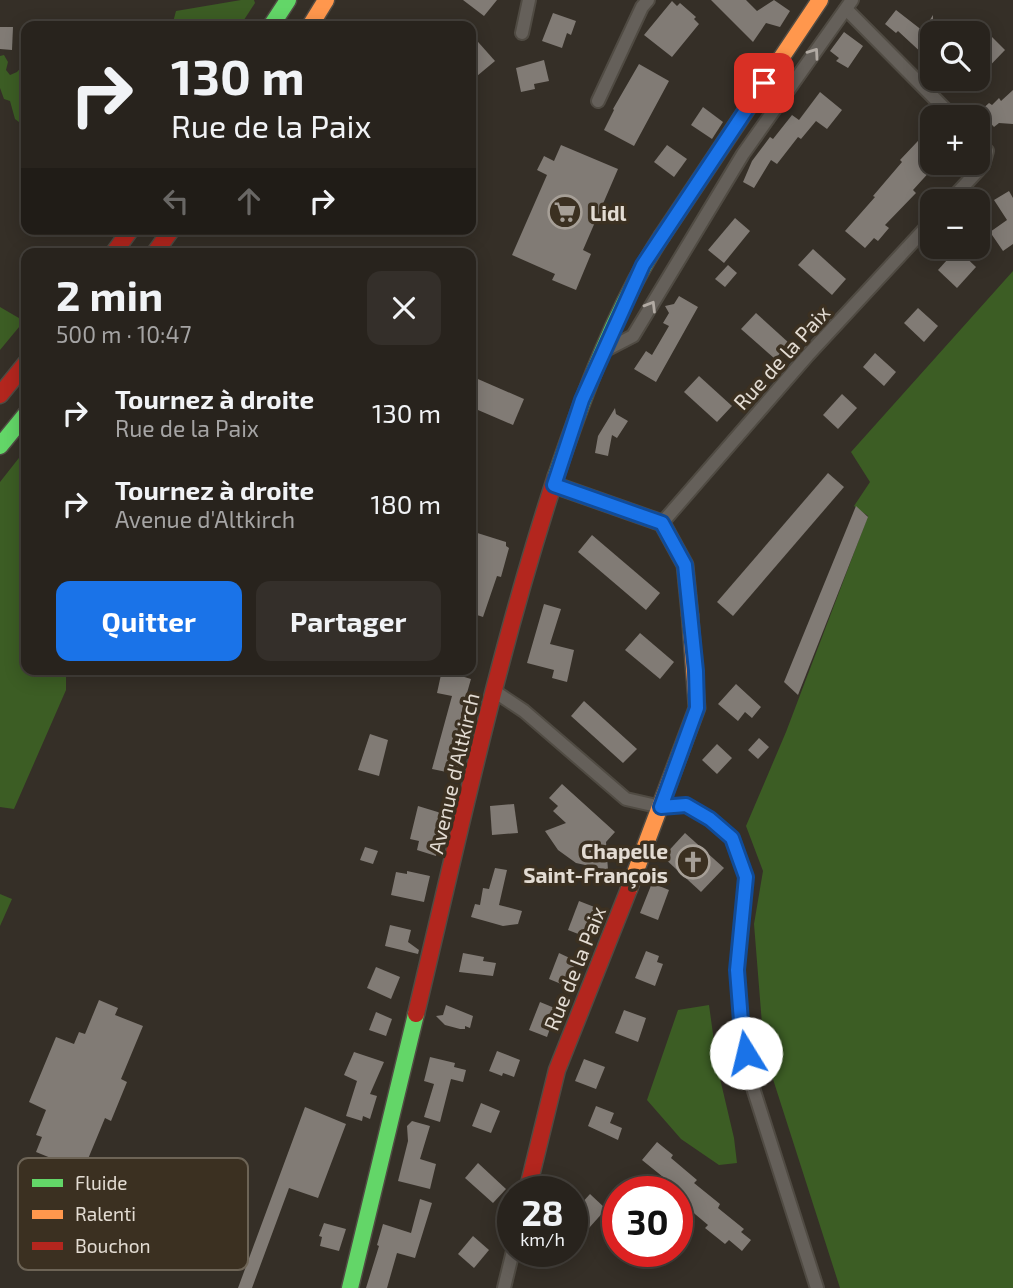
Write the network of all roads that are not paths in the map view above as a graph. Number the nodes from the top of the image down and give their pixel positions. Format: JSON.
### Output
{"nodes":[{"id":1,"x":288,"y":0,"type":"edge"},
{"id":2,"x":326,"y":0,"type":"edge"},
{"id":3,"x":529,"y":0,"type":"edge"},
{"id":4,"x":648,"y":0,"type":"edge"},
{"id":5,"x":820,"y":0,"type":"edge"},
{"id":6,"x":849,"y":4,"type":"edge"},
{"id":7,"x":274,"y":21,"type":"edge"},
{"id":8,"x":313,"y":21,"type":"edge"},
{"id":9,"x":522,"y":33,"type":"dead end"},
{"id":10,"x":598,"y":101,"type":"dead end"},
{"id":11,"x":942,"y":105,"type":"edge"},
{"id":12,"x":975,"y":175,"type":"edge"},
{"id":13,"x":961,"y":189,"type":"edge"},
{"id":14,"x":920,"y":234,"type":"edge"},
{"id":15,"x":603,"y":351,"type":"junction"},
{"id":16,"x":21,"y":369,"type":"edge"},
{"id":17,"x":0,"y":395,"type":"edge"},
{"id":18,"x":21,"y":420,"type":"edge"},
{"id":19,"x":0,"y":446,"type":"edge"},
{"id":20,"x":554,"y":485,"type":"junction"},
{"id":21,"x":662,"y":523,"type":"junction"},
{"id":22,"x":494,"y":691,"type":"junction"},
{"id":23,"x":661,"y":807,"type":"junction"},
{"id":24,"x":531,"y":1176,"type":"edge"},
{"id":25,"x":509,"y":1267,"type":"edge"},
{"id":26,"x":350,"y":1288,"type":"edge"},
{"id":27,"x":504,"y":1288,"type":"edge"},
{"id":28,"x":817,"y":1288,"type":"edge"}],
"edges":[{"from":1,"to":7,"type":"main road"},
{"from":2,"to":8,"type":"main road"},
{"from":3,"to":9,"type":"street"},
{"from":4,"to":10,"type":"street"},
{"from":5,"to":15,"type":"main road","name":"Avenue d'Altkirch"},
{"from":6,"to":11,"type":"street"},
{"from":15,"to":6,"type":"street","one_way":true},
{"from":12,"to":13,"type":"street"},
{"from":14,"to":21,"type":"street","name":"Rue de la Paix"},
{"from":15,"to":20,"type":"main road","name":"Avenue d'Altkirch"},
{"from":16,"to":17,"type":"main road"},
{"from":18,"to":19,"type":"main road"},
{"from":20,"to":21,"type":"main road"},
{"from":20,"to":22,"type":"main road","name":"Avenue d'Altkirch"},
{"from":21,"to":23,"type":"main road","name":"Rue de la Paix"},
{"from":22,"to":23,"type":"street"},
{"from":22,"to":26,"type":"main road","name":"Avenue d'Altkirch"},
{"from":23,"to":24,"type":"main road","name":"Rue de la Paix"},
{"from":23,"to":28,"type":"street"},
{"from":25,"to":27,"type":"street"}]}
